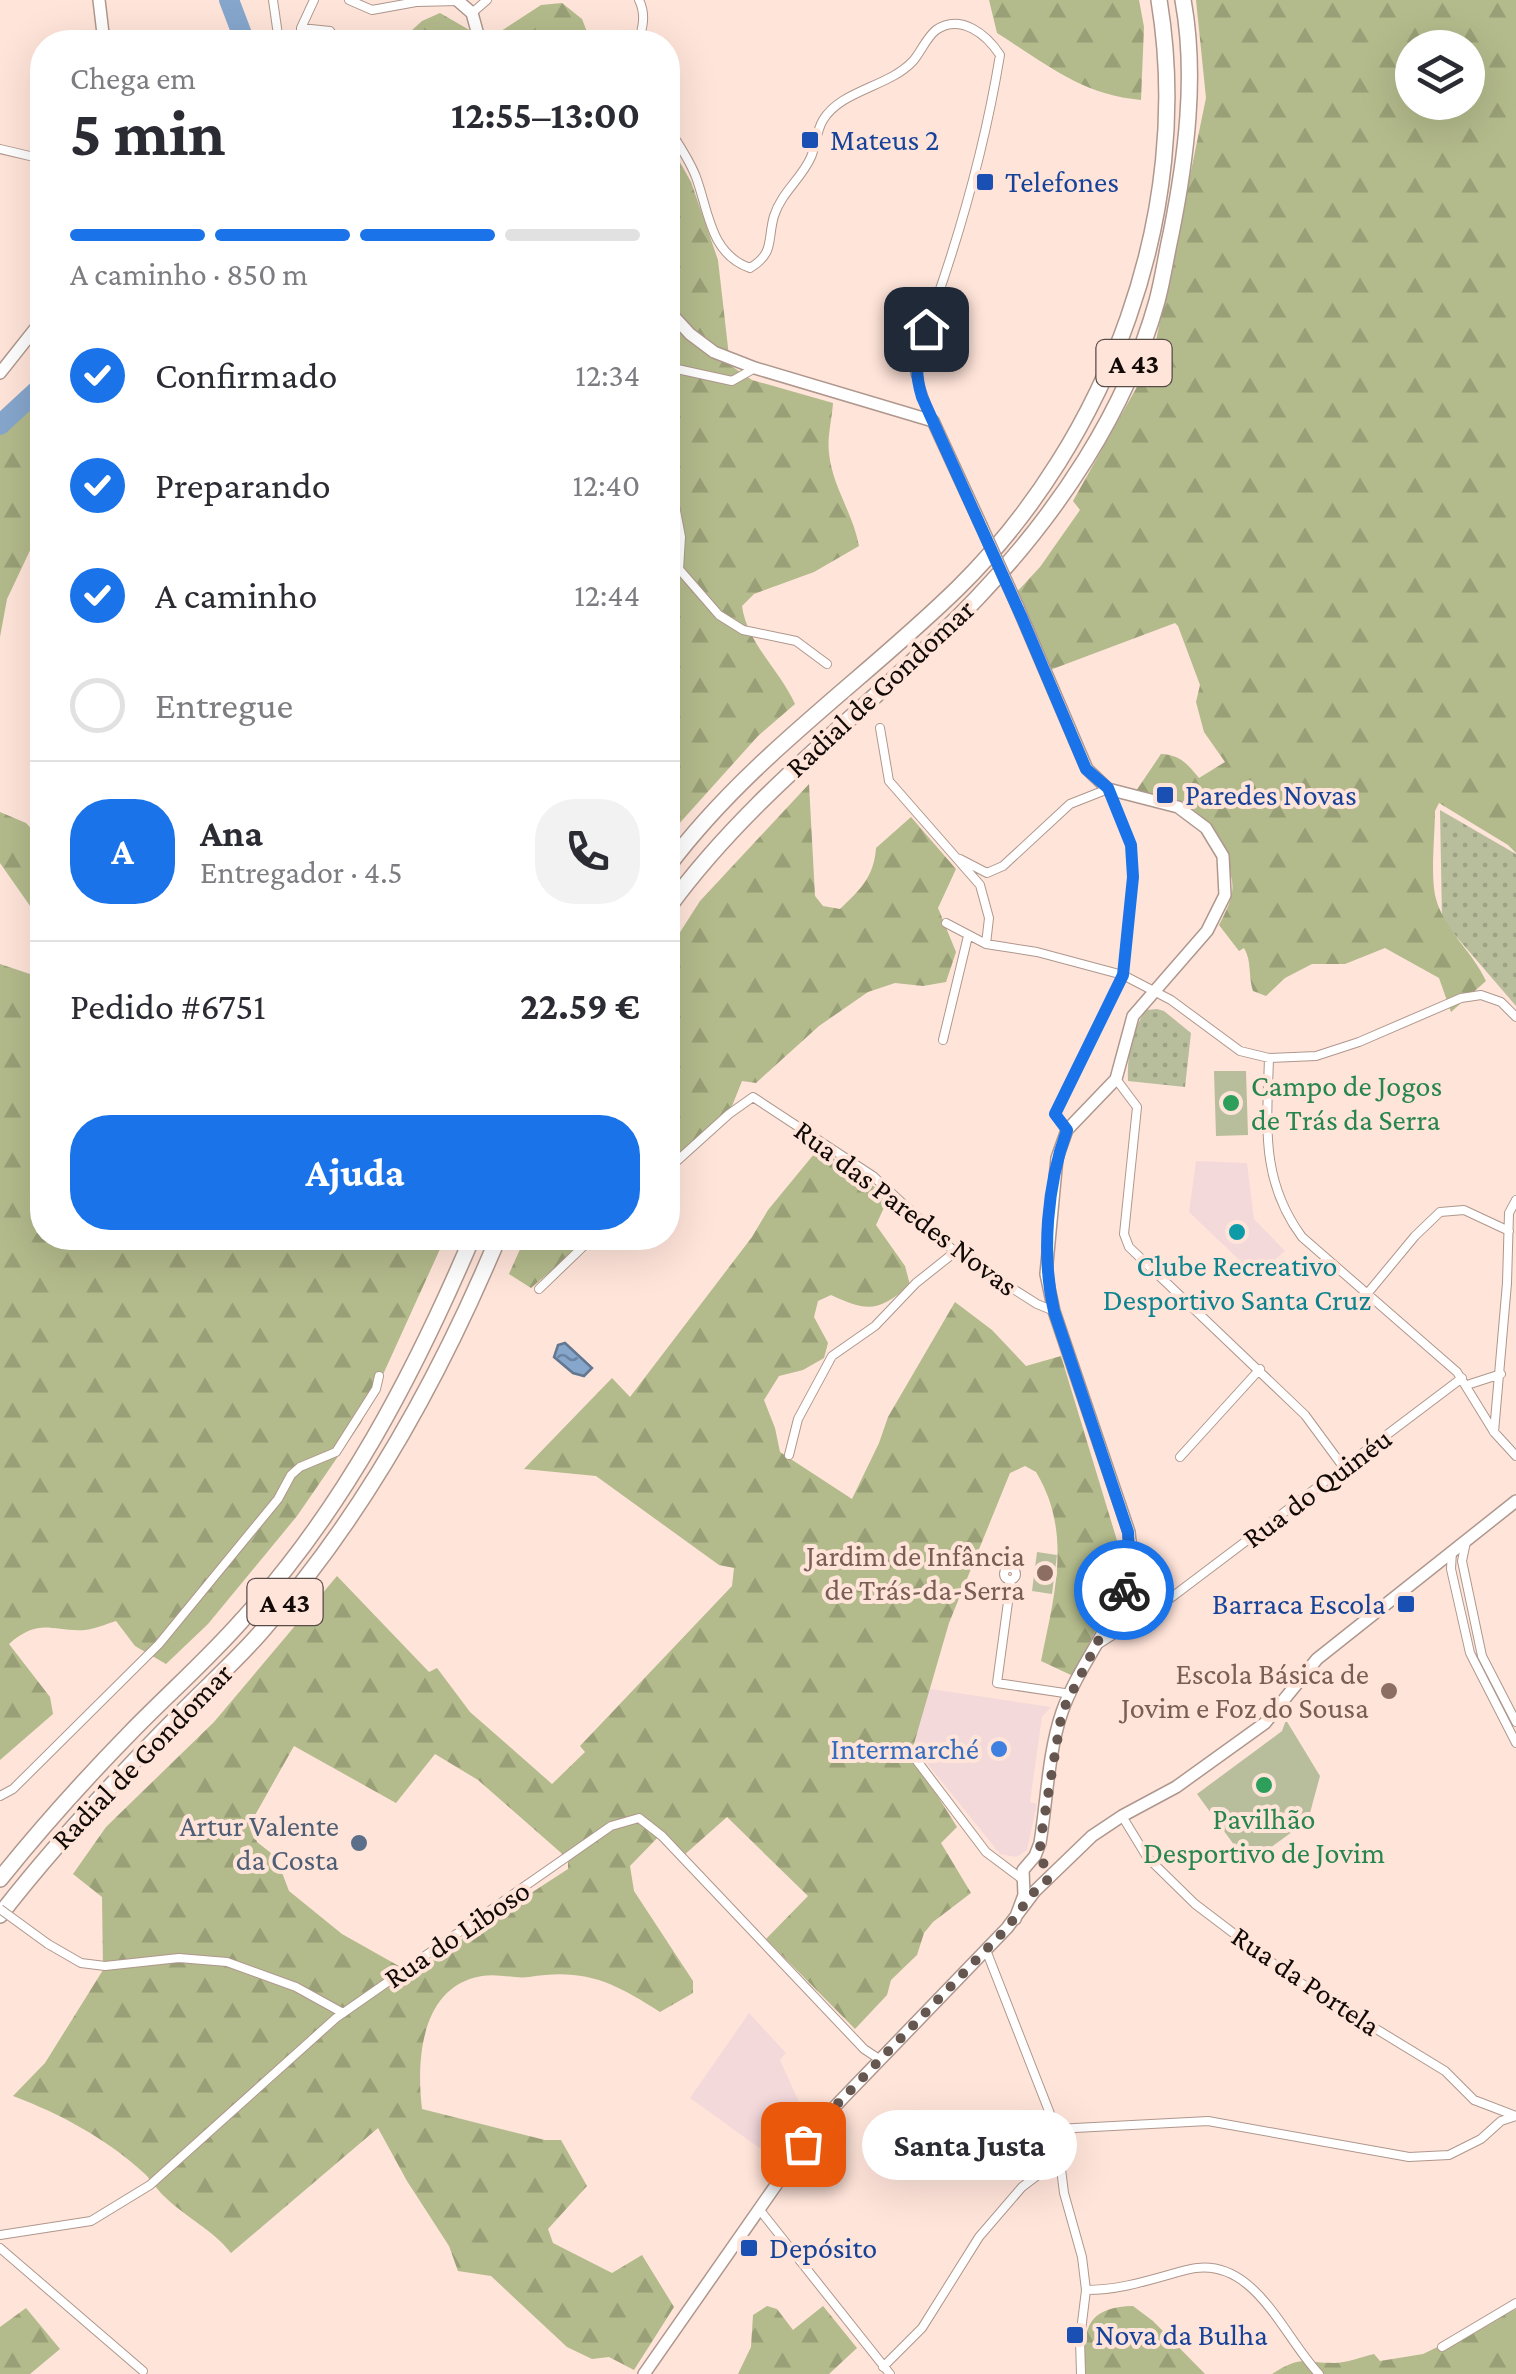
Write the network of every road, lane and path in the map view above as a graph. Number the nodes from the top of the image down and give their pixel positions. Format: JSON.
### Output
{"nodes":[{"id":1,"x":99,"y":0,"type":"edge"},
{"id":2,"x":273,"y":0,"type":"edge"},
{"id":3,"x":314,"y":0,"type":"edge"},
{"id":4,"x":349,"y":0,"type":"edge"},
{"id":5,"x":458,"y":0,"type":"edge"},
{"id":6,"x":487,"y":0,"type":"edge"},
{"id":7,"x":638,"y":0,"type":"edge"},
{"id":8,"x":1159,"y":0,"type":"edge"},
{"id":9,"x":1183,"y":0,"type":"edge"},
{"id":10,"x":472,"y":13,"type":"junction"},
{"id":11,"x":301,"y":28,"type":"joint"},
{"id":12,"x":103,"y":30,"type":"edge"},
{"id":13,"x":277,"y":30,"type":"edge"},
{"id":14,"x":316,"y":30,"type":"edge"},
{"id":15,"x":477,"y":30,"type":"edge"},
{"id":16,"x":642,"y":30,"type":"edge"},
{"id":17,"x":0,"y":149,"type":"edge"},
{"id":18,"x":680,"y":149,"type":"edge"},
{"id":19,"x":30,"y":157,"type":"edge"},
{"id":20,"x":680,"y":323,"type":"edge"},
{"id":21,"x":30,"y":335,"type":"edge"},
{"id":22,"x":755,"y":368,"type":"junction"},
{"id":23,"x":680,"y":370,"type":"edge"},
{"id":24,"x":0,"y":373,"type":"edge"},
{"id":25,"x":933,"y":421,"type":"junction"},
{"id":26,"x":680,"y":527,"type":"edge"},
{"id":27,"x":680,"y":559,"type":"edge"},
{"id":28,"x":680,"y":571,"type":"edge"},
{"id":29,"x":827,"y":664,"type":"dead end"},
{"id":30,"x":880,"y":728,"type":"dead end"},
{"id":31,"x":1108,"y":788,"type":"junction"},
{"id":32,"x":680,"y":852,"type":"edge"},
{"id":33,"x":960,"y":859,"type":"junction"},
{"id":34,"x":680,"y":894,"type":"edge"},
{"id":35,"x":946,"y":923,"type":"dead end"},
{"id":36,"x":968,"y":936,"type":"junction"},
{"id":37,"x":986,"y":944,"type":"junction"},
{"id":38,"x":1123,"y":975,"type":"junction"},
{"id":39,"x":1152,"y":993,"type":"junction"},
{"id":40,"x":1516,"y":1017,"type":"edge"},
{"id":41,"x":943,"y":1040,"type":"dead end"},
{"id":42,"x":1269,"y":1058,"type":"junction"},
{"id":43,"x":1116,"y":1079,"type":"junction"},
{"id":44,"x":1067,"y":1130,"type":"junction"},
{"id":45,"x":680,"y":1158,"type":"edge"},
{"id":46,"x":1516,"y":1200,"type":"edge"},
{"id":47,"x":1509,"y":1231,"type":"junction"},
{"id":48,"x":466,"y":1250,"type":"edge"},
{"id":49,"x":493,"y":1250,"type":"edge"},
{"id":50,"x":579,"y":1250,"type":"edge"},
{"id":51,"x":954,"y":1252,"type":"junction"},
{"id":52,"x":539,"y":1288,"type":"dead end"},
{"id":53,"x":1367,"y":1294,"type":"junction"},
{"id":54,"x":1054,"y":1311,"type":"junction"},
{"id":55,"x":1260,"y":1369,"type":"junction"},
{"id":56,"x":1501,"y":1374,"type":"junction"},
{"id":57,"x":379,"y":1376,"type":"dead end"},
{"id":58,"x":1465,"y":1382,"type":"junction"},
{"id":59,"x":1494,"y":1432,"type":"junction"},
{"id":60,"x":789,"y":1456,"type":"dead end"},
{"id":61,"x":1516,"y":1456,"type":"edge"},
{"id":62,"x":1180,"y":1457,"type":"dead end"},
{"id":63,"x":1344,"y":1468,"type":"junction"},
{"id":64,"x":1516,"y":1500,"type":"edge"},
{"id":65,"x":1128,"y":1532,"type":"junction"},
{"id":66,"x":1468,"y":1538,"type":"junction"},
{"id":67,"x":1448,"y":1556,"type":"junction"},
{"id":68,"x":1129,"y":1572,"type":"junction"},
{"id":69,"x":1464,"y":1572,"type":"junction"},
{"id":70,"x":1422,"y":1574,"type":"junction"},
{"id":71,"x":1011,"y":1580,"type":"dead end"},
{"id":72,"x":1146,"y":1580,"type":"junction"},
{"id":73,"x":1454,"y":1583,"type":"junction"},
{"id":74,"x":1172,"y":1597,"type":"junction"},
{"id":75,"x":1095,"y":1648,"type":"junction"},
{"id":76,"x":1071,"y":1694,"type":"junction"},
{"id":77,"x":1516,"y":1722,"type":"edge"},
{"id":78,"x":1516,"y":1743,"type":"edge"},
{"id":79,"x":914,"y":1757,"type":"dead end"},
{"id":80,"x":0,"y":1796,"type":"edge"},
{"id":81,"x":1122,"y":1816,"type":"junction"},
{"id":82,"x":1040,"y":1843,"type":"junction"},
{"id":83,"x":1067,"y":1861,"type":"junction"},
{"id":84,"x":1028,"y":1863,"type":"junction"},
{"id":85,"x":1044,"y":1865,"type":"junction"},
{"id":86,"x":1004,"y":1866,"type":"junction"},
{"id":87,"x":1022,"y":1878,"type":"junction"},
{"id":88,"x":0,"y":1879,"type":"edge"},
{"id":89,"x":1044,"y":1884,"type":"junction"},
{"id":90,"x":0,"y":1912,"type":"edge"},
{"id":91,"x":1015,"y":1919,"type":"junction"},
{"id":92,"x":986,"y":1950,"type":"junction"},
{"id":93,"x":343,"y":2013,"type":"junction"},
{"id":94,"x":879,"y":2059,"type":"junction"},
{"id":95,"x":1516,"y":2116,"type":"edge"},
{"id":96,"x":1056,"y":2129,"type":"junction"},
{"id":97,"x":1059,"y":2159,"type":"junction"},
{"id":98,"x":759,"y":2209,"type":"junction"},
{"id":99,"x":0,"y":2235,"type":"edge"},
{"id":100,"x":0,"y":2248,"type":"edge"},
{"id":101,"x":1086,"y":2290,"type":"junction"},
{"id":102,"x":1516,"y":2303,"type":"edge"},
{"id":103,"x":1442,"y":2347,"type":"dead end"},
{"id":104,"x":886,"y":2370,"type":"edge"},
{"id":105,"x":143,"y":2371,"type":"dead end"},
{"id":106,"x":644,"y":2374,"type":"edge"},
{"id":107,"x":1081,"y":2374,"type":"edge"},
{"id":108,"x":1319,"y":2374,"type":"edge"}],
"edges":[{"from":1,"to":12,"type":"main road"},
{"from":2,"to":13,"type":"street"},
{"from":3,"to":11,"type":"street"},
{"from":4,"to":5,"type":"street"},
{"from":5,"to":10,"type":"main road"},
{"from":6,"to":10,"type":"street"},
{"from":7,"to":16,"type":"street"},
{"from":8,"to":32,"type":"highway","name":"Radial de Gondomar","number":"A 43"},
{"from":9,"to":34,"type":"highway","name":"Radial de Gondomar","number":"A 43"},
{"from":10,"to":15,"type":"main road"},
{"from":11,"to":14,"type":"street"},
{"from":17,"to":19,"type":"street"},
{"from":18,"to":25,"type":"street"},
{"from":20,"to":22,"type":"main road"},
{"from":21,"to":24,"type":"main road"},
{"from":22,"to":23,"type":"street"},
{"from":22,"to":25,"type":"main road"},
{"from":25,"to":31,"type":"main road","bridge":true},
{"from":26,"to":27,"type":"street"},
{"from":28,"to":29,"type":"street"},
{"from":30,"to":33,"type":"street"},
{"from":31,"to":33,"type":"street"},
{"from":31,"to":38,"type":"street"},
{"from":31,"to":39,"type":"main road"},
{"from":33,"to":37,"type":"street"},
{"from":35,"to":36,"type":"street"},
{"from":36,"to":37,"type":"street"},
{"from":36,"to":41,"type":"street"},
{"from":37,"to":38,"type":"street"},
{"from":38,"to":39,"type":"street"},
{"from":38,"to":44,"type":"street"},
{"from":39,"to":42,"type":"street"},
{"from":39,"to":43,"type":"main road"},
{"from":40,"to":42,"type":"street"},
{"from":42,"to":53,"type":"street"},
{"from":43,"to":44,"type":"main road"},
{"from":43,"to":55,"type":"street"},
{"from":44,"to":54,"type":"main road"},
{"from":45,"to":51,"type":"street","name":"Rua das Paredes Novas"},
{"from":46,"to":47,"type":"street"},
{"from":47,"to":53,"type":"street"},
{"from":47,"to":56,"type":"street"},
{"from":48,"to":88,"type":"highway","name":"Radial de Gondomar","number":"A 43"},
{"from":49,"to":90,"type":"highway","name":"Radial de Gondomar","number":"A 43"},
{"from":50,"to":52,"type":"street"},
{"from":51,"to":54,"type":"street","name":"Rua das Paredes Novas"},
{"from":51,"to":60,"type":"street"},
{"from":53,"to":58,"type":"street"},
{"from":54,"to":65,"type":"main road"},
{"from":55,"to":62,"type":"street"},
{"from":55,"to":63,"type":"street"},
{"from":56,"to":58,"type":"street","name":"Rua do Quinéu"},
{"from":56,"to":59,"type":"street"},
{"from":57,"to":80,"type":"street"},
{"from":58,"to":59,"type":"street"},
{"from":58,"to":63,"type":"street","name":"Rua do Quinéu"},
{"from":59,"to":61,"type":"street"},
{"from":63,"to":74,"type":"street","name":"Rua do Quinéu"},
{"from":64,"to":66,"type":"main road"},
{"from":65,"to":68,"type":"main road"},
{"from":65,"to":72,"type":"street"},
{"from":66,"to":67,"type":"main road"},
{"from":66,"to":69,"type":"street"},
{"from":67,"to":69,"type":"street"},
{"from":67,"to":70,"type":"main road"},
{"from":67,"to":73,"type":"street"},
{"from":68,"to":72,"type":"street"},
{"from":68,"to":75,"type":"main road"},
{"from":69,"to":77,"type":"street"},
{"from":70,"to":73,"type":"street"},
{"from":70,"to":81,"type":"main road"},
{"from":71,"to":76,"type":"street"},
{"from":72,"to":74,"type":"street"},
{"from":73,"to":78,"type":"street"},
{"from":74,"to":75,"type":"street","name":"Rua do Quinéu"},
{"from":75,"to":76,"type":"main road"},
{"from":76,"to":82,"type":"main road"},
{"from":79,"to":86,"type":"street"},
{"from":81,"to":83,"type":"main road"},
{"from":81,"to":95,"type":"street","name":"Rua da Portela"},
{"from":82,"to":84,"type":"main road"},
{"from":82,"to":85,"type":"main road"},
{"from":83,"to":85,"type":"main road"},
{"from":83,"to":89,"type":"main road"},
{"from":84,"to":85,"type":"main road"},
{"from":84,"to":86,"type":"street"},
{"from":84,"to":87,"type":"main road"},
{"from":85,"to":89,"type":"main road"},
{"from":86,"to":87,"type":"street"},
{"from":87,"to":89,"type":"main road"},
{"from":87,"to":91,"type":"main road"},
{"from":89,"to":91,"type":"main road"},
{"from":90,"to":93,"type":"street","bridge":true},
{"from":91,"to":92,"type":"main road"},
{"from":92,"to":94,"type":"main road"},
{"from":92,"to":96,"type":"street"},
{"from":93,"to":94,"type":"street","name":"Rua do Liboso"},
{"from":93,"to":99,"type":"street","name":"Rua do Liboso"},
{"from":94,"to":98,"type":"main road"},
{"from":95,"to":96,"type":"street"},
{"from":96,"to":97,"type":"street"},
{"from":97,"to":101,"type":"street"},
{"from":97,"to":104,"type":"street"},
{"from":98,"to":104,"type":"street"},
{"from":98,"to":106,"type":"main road"},
{"from":100,"to":105,"type":"street"},
{"from":101,"to":107,"type":"street"},
{"from":101,"to":108,"type":"street"},
{"from":102,"to":103,"type":"street"}]}
